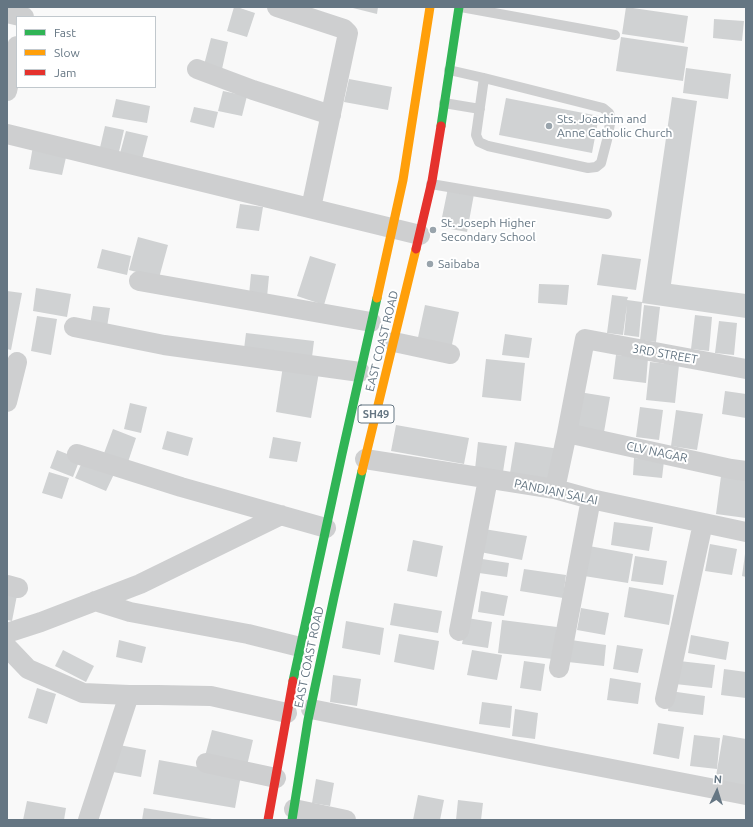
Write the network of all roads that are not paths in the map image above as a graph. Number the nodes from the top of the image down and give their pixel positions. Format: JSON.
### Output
{"nodes":[{"id":1,"x":277,"y":7,"type":"edge"},
{"id":2,"x":430,"y":7,"type":"edge"},
{"id":3,"x":460,"y":7,"type":"edge"},
{"id":4,"x":7,"y":13,"type":"edge"},
{"id":5,"x":20,"y":16,"type":"edge"},
{"id":6,"x":615,"y":35,"type":"dead end"},
{"id":7,"x":16,"y":50,"type":"edge"},
{"id":8,"x":197,"y":69,"type":"dead end"},
{"id":9,"x":449,"y":70,"type":"junction"},
{"id":10,"x":484,"y":78,"type":"junction"},
{"id":11,"x":7,"y":91,"type":"edge"},
{"id":12,"x":444,"y":102,"type":"junction"},
{"id":13,"x":480,"y":108,"type":"junction"},
{"id":14,"x":331,"y":115,"type":"junction"},
{"id":15,"x":7,"y":134,"type":"edge"},
{"id":16,"x":427,"y":184,"type":"junction"},
{"id":17,"x":310,"y":208,"type":"junction"},
{"id":18,"x":607,"y":214,"type":"dead end"},
{"id":19,"x":392,"y":229,"type":"junction"},
{"id":20,"x":420,"y":235,"type":"junction"},
{"id":21,"x":139,"y":281,"type":"dead end"},
{"id":22,"x":371,"y":322,"type":"junction"},
{"id":23,"x":74,"y":327,"type":"dead end"},
{"id":24,"x":394,"y":342,"type":"junction"},
{"id":25,"x":450,"y":354,"type":"dead end"},
{"id":26,"x":17,"y":362,"type":"dead end"},
{"id":27,"x":746,"y":369,"type":"edge"},
{"id":28,"x":360,"y":372,"type":"junction"},
{"id":29,"x":7,"y":402,"type":"edge"},
{"id":30,"x":567,"y":433,"type":"junction"},
{"id":31,"x":77,"y":454,"type":"dead end"},
{"id":32,"x":365,"y":459,"type":"junction"},
{"id":33,"x":746,"y":471,"type":"edge"},
{"id":34,"x":488,"y":479,"type":"junction"},
{"id":35,"x":555,"y":490,"type":"junction"},
{"id":36,"x":590,"y":499,"type":"junction"},
{"id":37,"x":281,"y":515,"type":"junction"},
{"id":38,"x":702,"y":523,"type":"junction"},
{"id":39,"x":326,"y":528,"type":"junction"},
{"id":40,"x":746,"y":532,"type":"edge"},
{"id":41,"x":95,"y":601,"type":"junction"},
{"id":42,"x":459,"y":631,"type":"dead end"},
{"id":43,"x":7,"y":633,"type":"edge"},
{"id":44,"x":7,"y":647,"type":"edge"},
{"id":45,"x":300,"y":647,"type":"junction"},
{"id":46,"x":558,"y":668,"type":"dead end"},
{"id":47,"x":129,"y":695,"type":"junction"},
{"id":48,"x":665,"y":699,"type":"dead end"},
{"id":49,"x":310,"y":708,"type":"junction"},
{"id":50,"x":288,"y":713,"type":"junction"},
{"id":51,"x":206,"y":763,"type":"dead end"},
{"id":52,"x":276,"y":778,"type":"junction"},
{"id":53,"x":746,"y":795,"type":"edge"},
{"id":54,"x":293,"y":814,"type":"edge"},
{"id":55,"x":88,"y":820,"type":"edge"},
{"id":56,"x":268,"y":820,"type":"edge"},
{"id":57,"x":346,"y":820,"type":"edge"}],
"edges":[{"from":1,"to":14,"type":"street"},
{"from":2,"to":19,"type":"main road","name":"EAST COAST ROAD","number":"SH49"},
{"from":3,"to":6,"type":"lane"},
{"from":3,"to":9,"type":"main road","name":"EAST COAST ROAD","number":"SH49"},
{"from":4,"to":5,"type":"street"},
{"from":7,"to":11,"type":"street"},
{"from":8,"to":14,"type":"street"},
{"from":9,"to":10,"type":"lane"},
{"from":9,"to":12,"type":"main road","name":"EAST COAST ROAD","number":"SH49"},
{"from":10,"to":13,"type":"lane"},
{"from":10,"to":13,"type":"lane"},
{"from":12,"to":13,"type":"lane"},
{"from":12,"to":16,"type":"main road","name":"EAST COAST ROAD","number":"SH49"},
{"from":14,"to":17,"type":"street"},
{"from":15,"to":17,"type":"street"},
{"from":16,"to":18,"type":"lane"},
{"from":16,"to":20,"type":"main road","name":"EAST COAST ROAD","number":"SH49"},
{"from":17,"to":19,"type":"street"},
{"from":19,"to":20,"type":"street"},
{"from":19,"to":22,"type":"main road","name":"EAST COAST ROAD","number":"SH49"},
{"from":20,"to":24,"type":"main road","name":"EAST COAST ROAD","number":"SH49"},
{"from":21,"to":22,"type":"street"},
{"from":22,"to":28,"type":"main road","name":"EAST COAST ROAD","number":"SH49"},
{"from":23,"to":28,"type":"street"},
{"from":24,"to":25,"type":"street"},
{"from":24,"to":32,"type":"main road","name":"EAST COAST ROAD","number":"SH49"},
{"from":26,"to":29,"type":"street"},
{"from":27,"to":30,"type":"street","name":"3RD STREET"},
{"from":28,"to":39,"type":"main road","name":"EAST COAST ROAD","number":"SH49"},
{"from":30,"to":33,"type":"street","name":"CLV NAGAR"},
{"from":30,"to":35,"type":"street"},
{"from":31,"to":37,"type":"street"},
{"from":32,"to":34,"type":"street","name":"PANDIAN SALAI"},
{"from":32,"to":49,"type":"main road","name":"EAST COAST ROAD","number":"SH49"},
{"from":34,"to":35,"type":"street","name":"PANDIAN SALAI"},
{"from":34,"to":42,"type":"street"},
{"from":35,"to":36,"type":"street","name":"PANDIAN SALAI"},
{"from":36,"to":38,"type":"street","name":"PANDIAN SALAI"},
{"from":36,"to":46,"type":"street"},
{"from":37,"to":39,"type":"street"},
{"from":37,"to":41,"type":"street"},
{"from":38,"to":40,"type":"street","name":"PANDIAN SALAI"},
{"from":38,"to":48,"type":"street"},
{"from":39,"to":45,"type":"main road","name":"EAST COAST ROAD","number":"SH49"},
{"from":41,"to":43,"type":"street"},
{"from":41,"to":45,"type":"street"},
{"from":44,"to":47,"type":"street"},
{"from":45,"to":50,"type":"main road","name":"EAST COAST ROAD","number":"SH49"},
{"from":47,"to":50,"type":"street"},
{"from":47,"to":55,"type":"street"},
{"from":49,"to":53,"type":"street"},
{"from":49,"to":54,"type":"main road","name":"EAST COAST ROAD","number":"SH49"},
{"from":50,"to":52,"type":"main road","name":"EAST COAST ROAD","number":"SH49"},
{"from":51,"to":52,"type":"street"},
{"from":52,"to":56,"type":"main road","name":"EAST COAST ROAD","number":"SH49"},
{"from":54,"to":57,"type":"street"}]}
